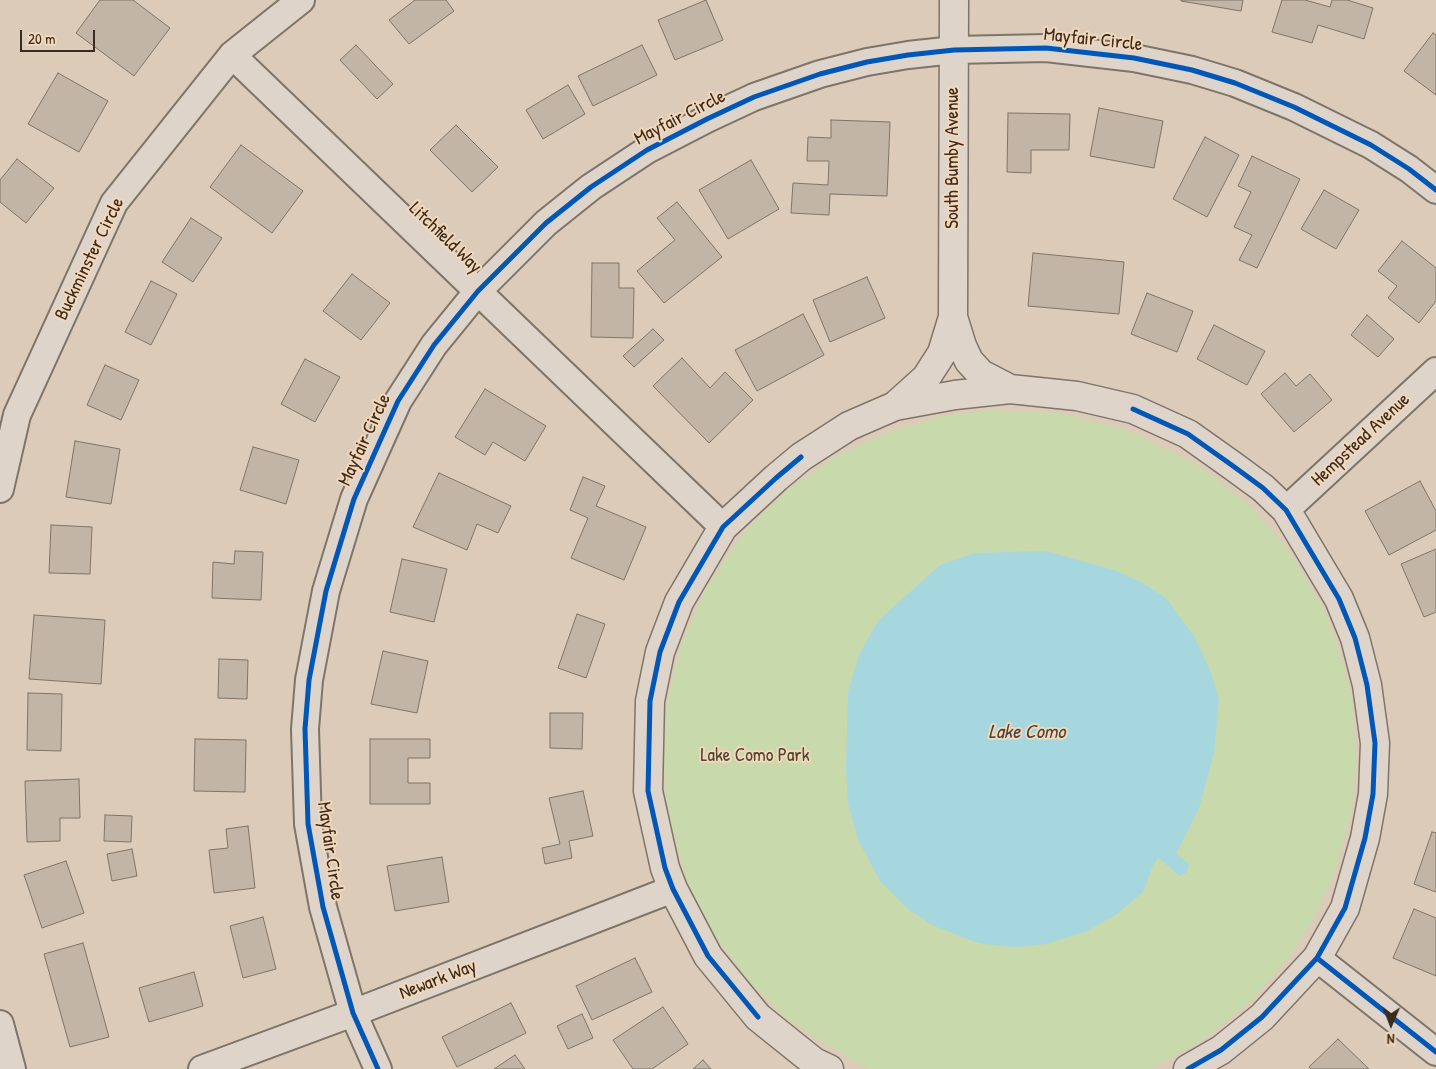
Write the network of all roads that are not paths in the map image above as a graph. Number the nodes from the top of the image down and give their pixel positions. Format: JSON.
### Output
{"nodes":[{"id":1,"x":301,"y":0,"type":"edge"},
{"id":2,"x":954,"y":0,"type":"edge"},
{"id":3,"x":954,"y":50,"type":"junction"},
{"id":4,"x":232,"y":55,"type":"junction"},
{"id":5,"x":1436,"y":190,"type":"edge"},
{"id":6,"x":478,"y":291,"type":"junction"},
{"id":7,"x":953,"y":316,"type":"junction"},
{"id":8,"x":1436,"y":371,"type":"edge"},
{"id":9,"x":1010,"y":389,"type":"junction"},
{"id":10,"x":895,"y":406,"type":"junction"},
{"id":11,"x":8,"y":415,"type":"edge"},
{"id":12,"x":0,"y":489,"type":"edge"},
{"id":13,"x":1286,"y":510,"type":"junction"},
{"id":14,"x":723,"y":527,"type":"junction"},
{"id":15,"x":673,"y":889,"type":"junction"},
{"id":16,"x":1318,"y":958,"type":"junction"},
{"id":17,"x":353,"y":1013,"type":"junction"},
{"id":18,"x":0,"y":1024,"type":"edge"},
{"id":19,"x":1436,"y":1052,"type":"edge"},
{"id":20,"x":12,"y":1069,"type":"edge"},
{"id":21,"x":202,"y":1069,"type":"edge"},
{"id":22,"x":378,"y":1069,"type":"edge"},
{"id":23,"x":829,"y":1069,"type":"edge"},
{"id":24,"x":1188,"y":1069,"type":"edge"}],
"edges":[{"from":1,"to":4,"type":"street","name":"Buckminster Circle"},
{"from":2,"to":3,"type":"street","name":"South Bumby Avenue"},
{"from":3,"to":5,"type":"street","name":"Mayfair Circle"},
{"from":3,"to":6,"type":"street","name":"Mayfair Circle"},
{"from":3,"to":7,"type":"street","name":"South Bumby Avenue"},
{"from":4,"to":6,"type":"street","name":"Litchfield Way"},
{"from":4,"to":11,"type":"street","name":"Buckminster Circle"},
{"from":6,"to":14,"type":"street","name":"Litchfield Way"},
{"from":6,"to":17,"type":"street","name":"Mayfair Circle"},
{"from":7,"to":9,"type":"street","name":"South Bumby Avenue"},
{"from":7,"to":10,"type":"street","name":"South Bumby Avenue"},
{"from":8,"to":13,"type":"street","name":"Hempstead Avenue"},
{"from":9,"to":10,"type":"street"},
{"from":9,"to":13,"type":"street"},
{"from":10,"to":14,"type":"street"},
{"from":11,"to":12,"type":"street","name":"Buckminster Circle"},
{"from":13,"to":16,"type":"street"},
{"from":14,"to":15,"type":"street"},
{"from":15,"to":17,"type":"street","name":"Newark Way"},
{"from":15,"to":23,"type":"street"},
{"from":16,"to":19,"type":"street"},
{"from":16,"to":24,"type":"street"},
{"from":17,"to":21,"type":"street","name":"Newark Way"},
{"from":17,"to":22,"type":"street","name":"Mayfair Circle"},
{"from":18,"to":20,"type":"street"}]}
